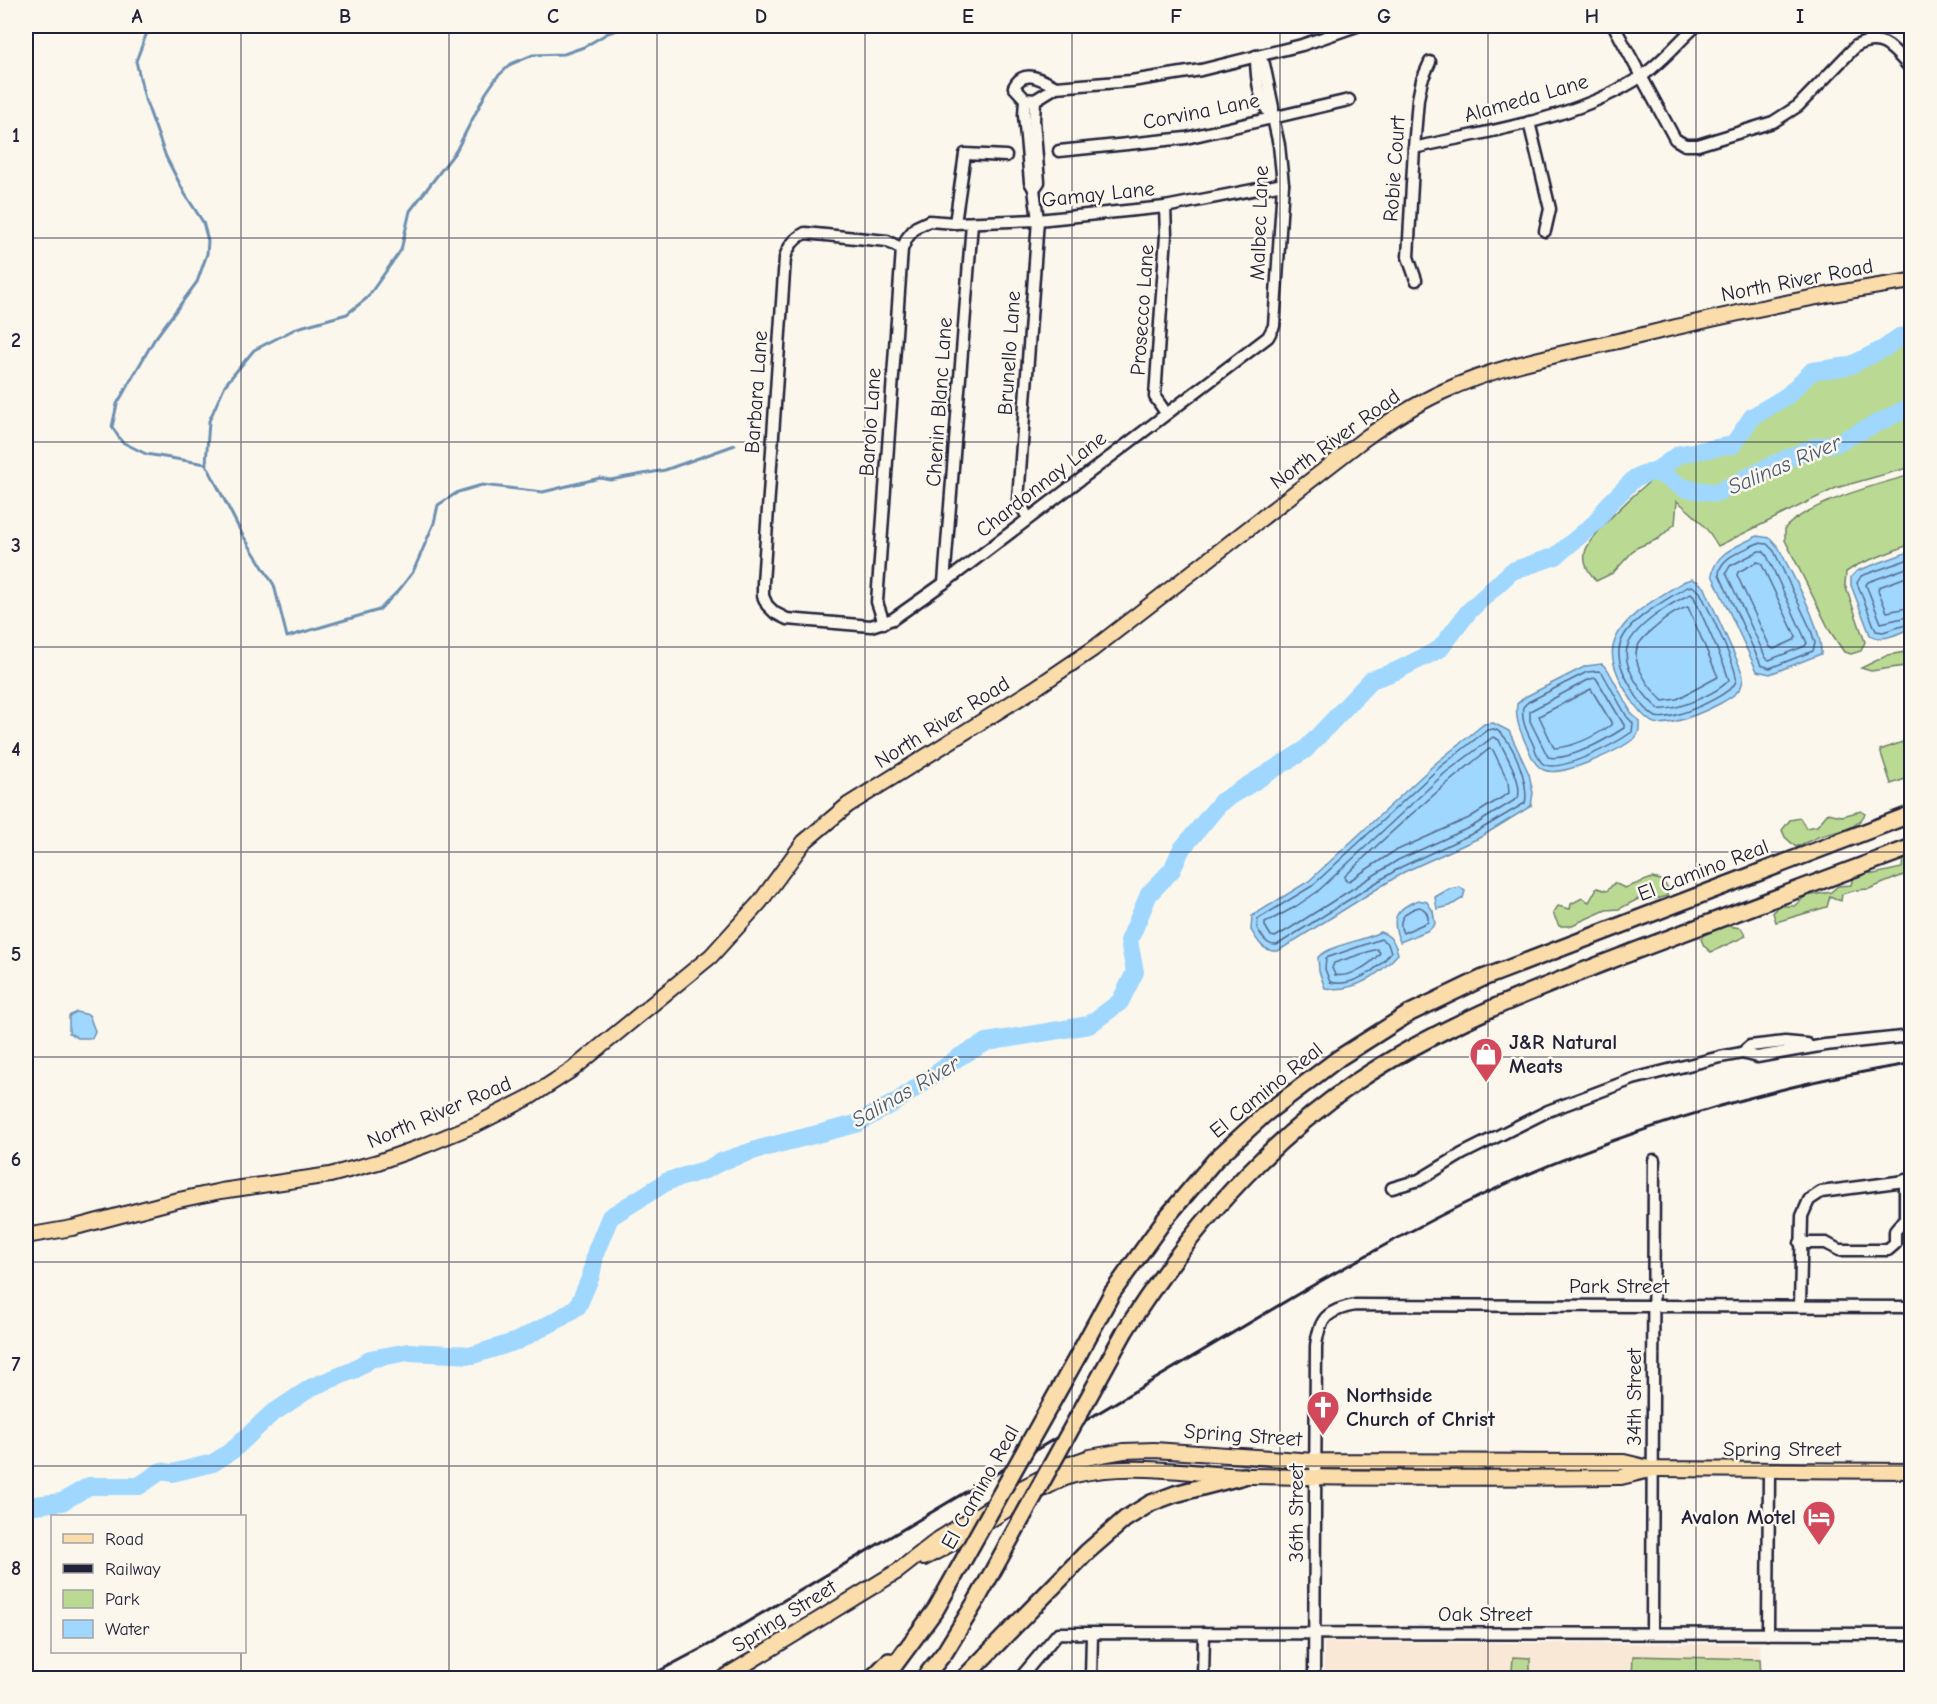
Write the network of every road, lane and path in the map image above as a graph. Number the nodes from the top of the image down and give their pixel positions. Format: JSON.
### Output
{"nodes":[{"id":1,"x":1328,"y":26,"type":"edge"},
{"id":2,"x":1357,"y":26,"type":"edge"},
{"id":3,"x":1614,"y":26,"type":"edge"},
{"id":4,"x":1696,"y":26,"type":"edge"},
{"id":5,"x":1338,"y":28,"type":"edge"},
{"id":6,"x":1322,"y":37,"type":"junction"},
{"id":7,"x":1256,"y":56,"type":"junction"},
{"id":8,"x":1430,"y":62,"type":"dead end"},
{"id":9,"x":1911,"y":70,"type":"edge"},
{"id":10,"x":1642,"y":76,"type":"junction"},
{"id":11,"x":1056,"y":87,"type":"junction"},
{"id":12,"x":1030,"y":100,"type":"junction"},
{"id":13,"x":1349,"y":100,"type":"dead end"},
{"id":14,"x":1273,"y":118,"type":"junction"},
{"id":15,"x":1528,"y":122,"type":"junction"},
{"id":16,"x":1414,"y":148,"type":"junction"},
{"id":17,"x":1059,"y":150,"type":"dead end"},
{"id":18,"x":1006,"y":156,"type":"dead end"},
{"id":19,"x":1283,"y":184,"type":"junction"},
{"id":20,"x":1165,"y":207,"type":"junction"},
{"id":21,"x":1038,"y":220,"type":"junction"},
{"id":22,"x":955,"y":223,"type":"junction"},
{"id":23,"x":972,"y":223,"type":"junction"},
{"id":24,"x":916,"y":227,"type":"joint"},
{"id":25,"x":1545,"y":231,"type":"dead end"},
{"id":26,"x":902,"y":249,"type":"junction"},
{"id":27,"x":1416,"y":280,"type":"dead end"},
{"id":28,"x":1911,"y":281,"type":"edge"},
{"id":29,"x":1272,"y":330,"type":"joint"},
{"id":30,"x":1166,"y":413,"type":"junction"},
{"id":31,"x":1028,"y":518,"type":"junction"},
{"id":32,"x":944,"y":584,"type":"junction"},
{"id":33,"x":817,"y":621,"type":"joint"},
{"id":34,"x":884,"y":623,"type":"junction"},
{"id":35,"x":1911,"y":814,"type":"edge"},
{"id":36,"x":1911,"y":847,"type":"edge"},
{"id":37,"x":1911,"y":1036,"type":"edge"},
{"id":38,"x":1654,"y":1160,"type":"dead end"},
{"id":39,"x":1908,"y":1180,"type":"edge"},
{"id":40,"x":1392,"y":1188,"type":"dead end"},
{"id":41,"x":26,"y":1236,"type":"edge"},
{"id":42,"x":1800,"y":1243,"type":"junction"},
{"id":43,"x":1653,"y":1306,"type":"junction"},
{"id":44,"x":1800,"y":1306,"type":"junction"},
{"id":45,"x":1911,"y":1306,"type":"edge"},
{"id":46,"x":1328,"y":1314,"type":"joint"},
{"id":47,"x":1315,"y":1461,"type":"junction"},
{"id":48,"x":1653,"y":1469,"type":"junction"},
{"id":49,"x":1769,"y":1470,"type":"junction"},
{"id":50,"x":1911,"y":1471,"type":"edge"},
{"id":51,"x":1244,"y":1476,"type":"junction"},
{"id":52,"x":1316,"y":1478,"type":"junction"},
{"id":53,"x":898,"y":1571,"type":"junction"},
{"id":54,"x":920,"y":1632,"type":"junction"},
{"id":55,"x":1204,"y":1633,"type":"junction"},
{"id":56,"x":1652,"y":1633,"type":"junction"},
{"id":57,"x":1092,"y":1634,"type":"junction"},
{"id":58,"x":1314,"y":1634,"type":"junction"},
{"id":59,"x":1768,"y":1634,"type":"junction"},
{"id":60,"x":1911,"y":1634,"type":"edge"},
{"id":61,"x":723,"y":1678,"type":"edge"},
{"id":62,"x":872,"y":1678,"type":"edge"},
{"id":63,"x":885,"y":1678,"type":"edge"},
{"id":64,"x":924,"y":1678,"type":"edge"},
{"id":65,"x":964,"y":1678,"type":"edge"},
{"id":66,"x":1020,"y":1678,"type":"edge"},
{"id":67,"x":1092,"y":1678,"type":"edge"},
{"id":68,"x":1203,"y":1678,"type":"edge"},
{"id":69,"x":1314,"y":1678,"type":"edge"}],
"edges":[{"from":1,"to":6,"type":"street"},
{"from":2,"to":5,"type":"street"},
{"from":3,"to":10,"type":"street"},
{"from":4,"to":10,"type":"street","name":"Alameda Lane"},
{"from":5,"to":6,"type":"street"},
{"from":6,"to":7,"type":"street"},
{"from":7,"to":11,"type":"street"},
{"from":7,"to":14,"type":"street","name":"Malbec Lane"},
{"from":8,"to":16,"type":"street","name":"Robie Court"},
{"from":9,"to":10,"type":"street"},
{"from":10,"to":15,"type":"street","name":"Alameda Lane"},
{"from":11,"to":12,"type":"street"},
{"from":11,"to":12,"type":"street","name":"Brunello Lane"},
{"from":12,"to":21,"type":"street","name":"Brunello Lane"},
{"from":13,"to":14,"type":"street","name":"Corvina Lane"},
{"from":14,"to":17,"type":"street","name":"Corvina Lane"},
{"from":14,"to":19,"type":"street","name":"Malbec Lane"},
{"from":15,"to":16,"type":"street","name":"Alameda Lane"},
{"from":15,"to":25,"type":"street"},
{"from":16,"to":27,"type":"street","name":"Robie Court"},
{"from":18,"to":22,"type":"street"},
{"from":19,"to":20,"type":"street","name":"Gamay Lane"},
{"from":19,"to":29,"type":"street","name":"Malbec Lane"},
{"from":20,"to":21,"type":"street","name":"Gamay Lane"},
{"from":20,"to":30,"type":"street","name":"Prosecco Lane"},
{"from":21,"to":23,"type":"street","name":"Gamay Lane"},
{"from":21,"to":31,"type":"street","name":"Brunello Lane"},
{"from":22,"to":23,"type":"street","name":"Gamay Lane"},
{"from":22,"to":24,"type":"street","name":"Gamay Lane"},
{"from":23,"to":32,"type":"street","name":"Chenin Blanc Lane"},
{"from":24,"to":26,"type":"street","name":"Barolo Lane"},
{"from":26,"to":33,"type":"street","name":"Barbara Lane"},
{"from":26,"to":34,"type":"street","name":"Barolo Lane"},
{"from":28,"to":41,"type":"main road","name":"North River Road"},
{"from":29,"to":30,"type":"street","name":"Chardonnay Lane"},
{"from":30,"to":31,"type":"street","name":"Chardonnay Lane"},
{"from":31,"to":32,"type":"street","name":"Chardonnay Lane"},
{"from":32,"to":34,"type":"street","name":"Chardonnay Lane"},
{"from":33,"to":34,"type":"street","name":"Chardonnay Lane"},
{"from":35,"to":54,"type":"highway","name":"El Camino Real","bridge":true},
{"from":36,"to":64,"type":"highway","bridge":true},
{"from":37,"to":40,"type":"street"},
{"from":38,"to":43,"type":"street","name":"34th Street"},
{"from":39,"to":42,"type":"street"},
{"from":39,"to":42,"type":"street"},
{"from":42,"to":44,"type":"street"},
{"from":43,"to":44,"type":"street","name":"Park Street"},
{"from":43,"to":46,"type":"street","name":"Park Street"},
{"from":43,"to":48,"type":"street","name":"34th Street"},
{"from":44,"to":45,"type":"street","name":"Park Street"},
{"from":46,"to":47,"type":"street","name":"36th Street"},
{"from":47,"to":48,"type":"main road","name":"Spring Street"},
{"from":47,"to":52,"type":"street","name":"36th Street"},
{"from":47,"to":53,"type":"main road","name":"Spring Street"},
{"from":48,"to":49,"type":"main road","name":"Spring Street"},
{"from":48,"to":52,"type":"main road","name":"Spring Street"},
{"from":48,"to":56,"type":"street","name":"34th Street"},
{"from":49,"to":50,"type":"main road","name":"Spring Street"},
{"from":49,"to":59,"type":"street"},
{"from":51,"to":52,"type":"main road","name":"Spring Street"},
{"from":51,"to":53,"type":"main road","name":"Spring Street"},
{"from":51,"to":65,"type":"highway"},
{"from":52,"to":58,"type":"street","name":"36th Street"},
{"from":53,"to":61,"type":"main road","name":"Spring Street"},
{"from":54,"to":62,"type":"highway"},
{"from":54,"to":63,"type":"highway","name":"El Camino Real"},
{"from":55,"to":57,"type":"street","name":"Oak Street"},
{"from":55,"to":58,"type":"street","name":"Oak Street"},
{"from":55,"to":68,"type":"street"},
{"from":56,"to":58,"type":"street","name":"Oak Street"},
{"from":56,"to":59,"type":"street","name":"Oak Street"},
{"from":57,"to":66,"type":"street","name":"Oak Street"},
{"from":57,"to":67,"type":"street"},
{"from":58,"to":69,"type":"street","name":"36th Street"},
{"from":59,"to":60,"type":"street","name":"Oak Street"}]}
